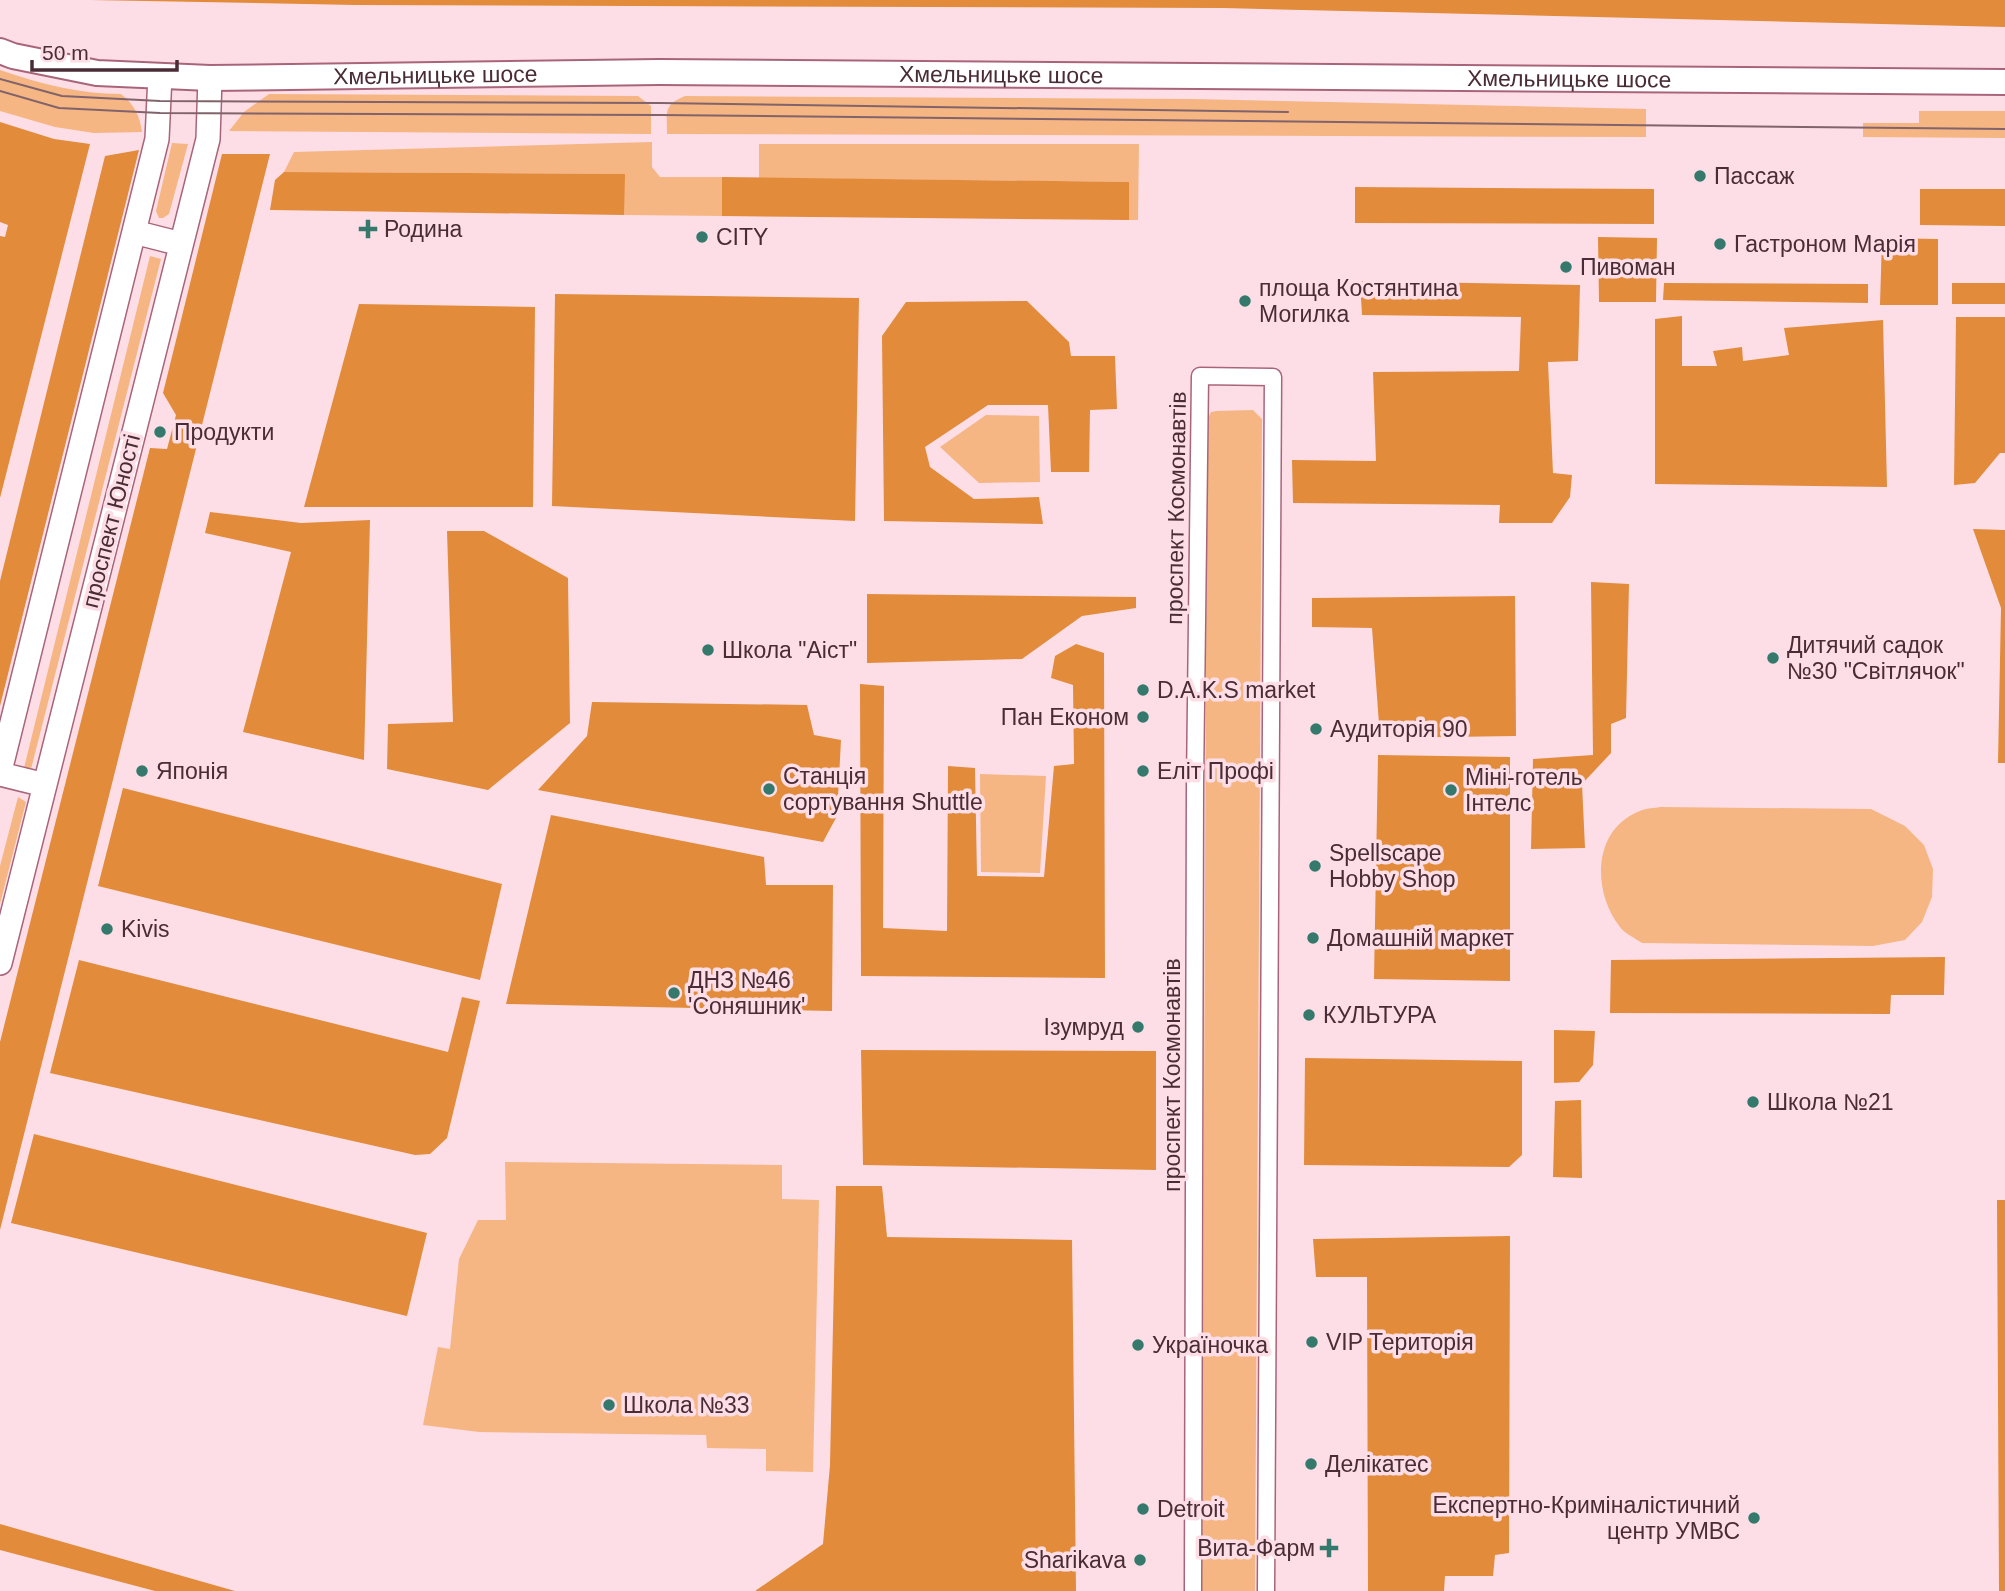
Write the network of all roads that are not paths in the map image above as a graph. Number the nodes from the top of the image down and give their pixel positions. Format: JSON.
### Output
{"nodes":[{"id":1,"x":0,"y":51,"type":"edge"},
{"id":2,"x":160,"y":76,"type":"junction"},
{"id":3,"x":210,"y":78,"type":"junction"},
{"id":4,"x":2005,"y":82,"type":"edge"},
{"id":5,"x":134,"y":232,"type":"junction"},
{"id":6,"x":181,"y":244,"type":"junction"},
{"id":7,"x":0,"y":772,"type":"edge"},
{"id":8,"x":45,"y":785,"type":"junction"},
{"id":9,"x":0,"y":963,"type":"edge"},
{"id":10,"x":1193,"y":1591,"type":"edge"},
{"id":11,"x":1266,"y":1591,"type":"edge"}],
"edges":[{"from":1,"to":2,"type":"main road","name":"Хмельницьке шосе"},
{"from":2,"to":3,"type":"main road","name":"Хмельницьке шосе"},
{"from":2,"to":5,"type":"main road","name":"проспект Юності"},
{"from":3,"to":4,"type":"main road","name":"Хмельницьке шосе"},
{"from":3,"to":6,"type":"main road","name":"проспект Юності"},
{"from":5,"to":6,"type":"main road"},
{"from":5,"to":7,"type":"main road","name":"проспект Юності"},
{"from":6,"to":8,"type":"main road","name":"проспект Юності"},
{"from":7,"to":8,"type":"main road"},
{"from":8,"to":9,"type":"main road","name":"проспект Юності"},
{"from":10,"to":11,"type":"street","name":"проспект Космонавтів"}]}
